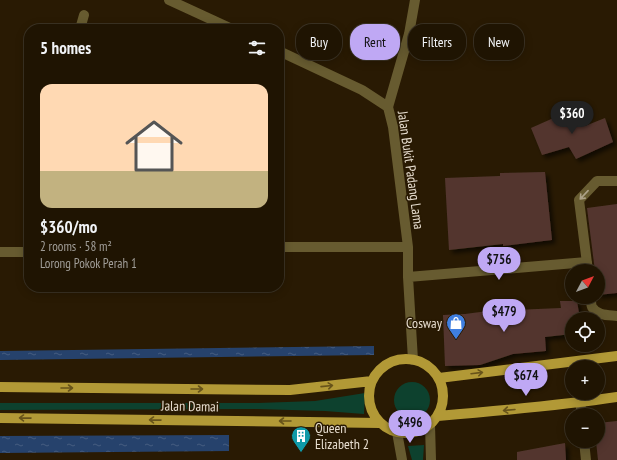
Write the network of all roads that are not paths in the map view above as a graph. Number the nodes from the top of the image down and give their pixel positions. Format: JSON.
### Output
{"nodes":[{"id":1,"x":169,"y":0,"type":"edge"},
{"id":2,"x":415,"y":0,"type":"edge"},
{"id":3,"x":84,"y":15,"type":"dead end"},
{"id":4,"x":81,"y":24,"type":"edge"},
{"id":5,"x":221,"y":24,"type":"edge"},
{"id":6,"x":284,"y":53,"type":"edge"},
{"id":7,"x":388,"y":107,"type":"junction"},
{"id":8,"x":617,"y":181,"type":"edge"},
{"id":9,"x":284,"y":247,"type":"edge"},
{"id":10,"x":408,"y":247,"type":"junction"},
{"id":11,"x":24,"y":250,"type":"edge"},
{"id":12,"x":0,"y":252,"type":"edge"},
{"id":13,"x":588,"y":264,"type":"edge"},
{"id":14,"x":565,"y":268,"type":"edge"},
{"id":15,"x":408,"y":278,"type":"junction"},
{"id":16,"x":592,"y":304,"type":"edge"},
{"id":17,"x":617,"y":316,"type":"edge"},
{"id":18,"x":617,"y":356,"type":"edge"},
{"id":19,"x":413,"y":360,"type":"junction"},
{"id":20,"x":439,"y":378,"type":"junction"},
{"id":21,"x":372,"y":381,"type":"junction"},
{"id":22,"x":0,"y":387,"type":"edge"},
{"id":23,"x":617,"y":396,"type":"edge"},
{"id":24,"x":580,"y":402,"type":"junction"},
{"id":25,"x":581,"y":408,"type":"edge"},
{"id":26,"x":438,"y":416,"type":"junction"},
{"id":27,"x":0,"y":418,"type":"edge"},
{"id":28,"x":380,"y":422,"type":"junction"},
{"id":29,"x":430,"y":425,"type":"junction"},
{"id":30,"x":397,"y":432,"type":"junction"},
{"id":31,"x":585,"y":448,"type":"edge"},
{"id":32,"x":402,"y":460,"type":"edge"},
{"id":33,"x":431,"y":460,"type":"edge"},
{"id":34,"x":586,"y":460,"type":"edge"}],
"edges":[{"from":1,"to":5,"type":"street"},
{"from":2,"to":7,"type":"street"},
{"from":3,"to":4,"type":"street"},
{"from":6,"to":7,"type":"street","name":"Jalan Bukit Padang Lama"},
{"from":7,"to":10,"type":"street","name":"Jalan Bukit Padang Lama"},
{"from":8,"to":13,"type":"street","one_way":true},
{"from":9,"to":10,"type":"street"},
{"from":10,"to":15,"type":"street","name":"Jalan Bukit Padang Lama"},
{"from":11,"to":12,"type":"street"},
{"from":14,"to":15,"type":"street"},
{"from":15,"to":19,"type":"street","name":"Jalan Bukit Padang Lama"},
{"from":16,"to":17,"type":"street"},
{"from":20,"to":18,"type":"main road","one_way":true},
{"from":19,"to":20,"type":"main road"},
{"from":19,"to":21,"type":"main road"},
{"from":20,"to":26,"type":"main road"},
{"from":22,"to":21,"type":"main road","name":"Jalan Damai","one_way":true},
{"from":21,"to":28,"type":"main road"},
{"from":23,"to":24,"type":"main road"},
{"from":24,"to":25,"type":"street"},
{"from":24,"to":26,"type":"main road","one_way":true},
{"from":26,"to":29,"type":"main road"},
{"from":28,"to":27,"type":"main road","name":"Jalan Damai","one_way":true},
{"from":28,"to":30,"type":"main road"},
{"from":29,"to":30,"type":"main road"},
{"from":29,"to":33,"type":"street"},
{"from":30,"to":32,"type":"street"},
{"from":31,"to":34,"type":"street"}]}
